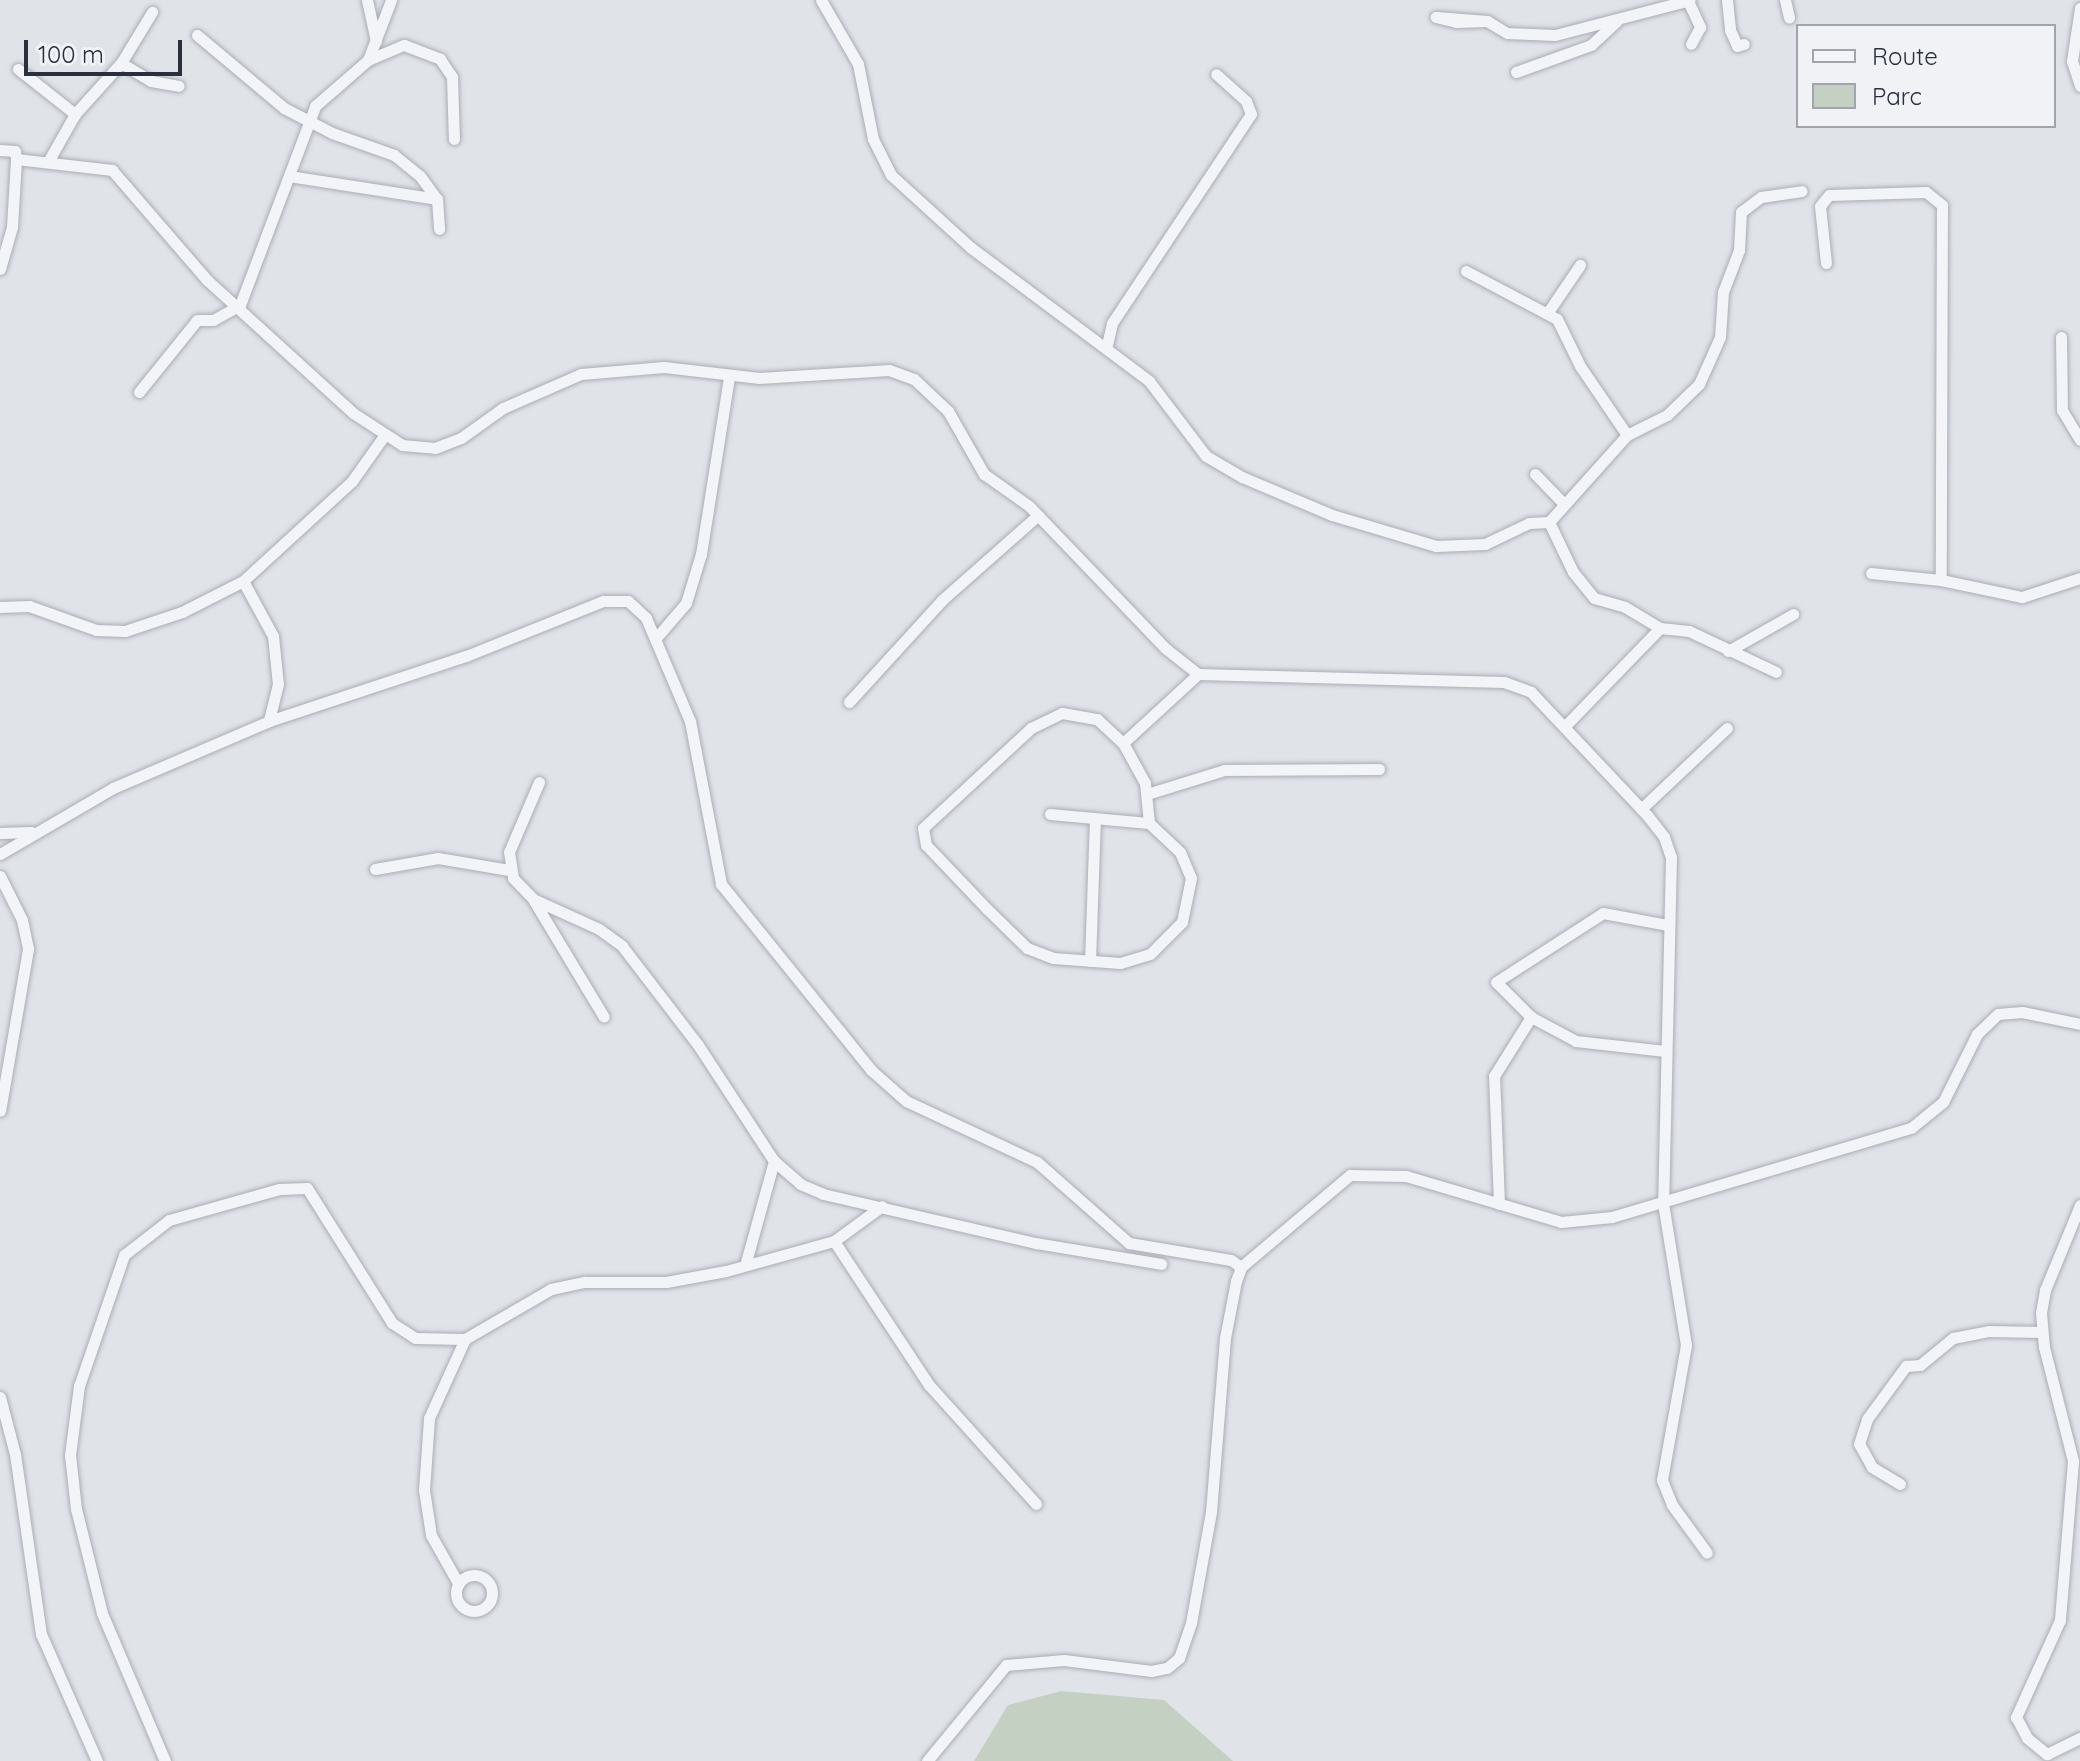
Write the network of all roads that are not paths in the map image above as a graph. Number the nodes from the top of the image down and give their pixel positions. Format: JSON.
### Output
{"nodes":[{"id":1,"x":367,"y":0,"type":"edge"},
{"id":2,"x":391,"y":0,"type":"edge"},
{"id":3,"x":821,"y":0,"type":"edge"},
{"id":4,"x":1727,"y":0,"type":"edge"},
{"id":5,"x":1785,"y":0,"type":"edge"},
{"id":6,"x":1689,"y":1,"type":"edge"},
{"id":7,"x":2080,"y":8,"type":"edge"},
{"id":8,"x":152,"y":12,"type":"dead end"},
{"id":9,"x":1789,"y":18,"type":"dead end"},
{"id":10,"x":1487,"y":21,"type":"dead end"},
{"id":11,"x":1617,"y":21,"type":"junction"},
{"id":12,"x":197,"y":35,"type":"dead end"},
{"id":13,"x":376,"y":41,"type":"junction"},
{"id":14,"x":1691,"y":44,"type":"dead end"},
{"id":15,"x":1744,"y":44,"type":"dead end"},
{"id":16,"x":387,"y":50,"type":"junction"},
{"id":17,"x":368,"y":60,"type":"junction"},
{"id":18,"x":121,"y":63,"type":"junction"},
{"id":19,"x":18,"y":69,"type":"dead end"},
{"id":20,"x":1516,"y":72,"type":"dead end"},
{"id":21,"x":1216,"y":74,"type":"dead end"},
{"id":22,"x":179,"y":86,"type":"dead end"},
{"id":23,"x":2080,"y":86,"type":"edge"},
{"id":24,"x":75,"y":114,"type":"junction"},
{"id":25,"x":309,"y":118,"type":"junction"},
{"id":26,"x":454,"y":139,"type":"dead end"},
{"id":27,"x":0,"y":150,"type":"edge"},
{"id":28,"x":16,"y":159,"type":"junction"},
{"id":29,"x":49,"y":160,"type":"junction"},
{"id":30,"x":289,"y":176,"type":"junction"},
{"id":31,"x":1802,"y":191,"type":"dead end"},
{"id":32,"x":437,"y":199,"type":"junction"},
{"id":33,"x":439,"y":229,"type":"dead end"},
{"id":34,"x":1826,"y":263,"type":"dead end"},
{"id":35,"x":1580,"y":265,"type":"dead end"},
{"id":36,"x":0,"y":269,"type":"edge"},
{"id":37,"x":1466,"y":271,"type":"dead end"},
{"id":38,"x":240,"y":305,"type":"junction"},
{"id":39,"x":1548,"y":312,"type":"junction"},
{"id":40,"x":2061,"y":337,"type":"dead end"},
{"id":41,"x":1107,"y":345,"type":"junction"},
{"id":42,"x":729,"y":378,"type":"junction"},
{"id":43,"x":139,"y":392,"type":"dead end"},
{"id":44,"x":1627,"y":435,"type":"junction"},
{"id":45,"x":384,"y":436,"type":"junction"},
{"id":46,"x":2080,"y":440,"type":"edge"},
{"id":47,"x":1535,"y":474,"type":"dead end"},
{"id":48,"x":1562,"y":502,"type":"junction"},
{"id":49,"x":1038,"y":515,"type":"junction"},
{"id":50,"x":1549,"y":522,"type":"junction"},
{"id":51,"x":1871,"y":573,"type":"dead end"},
{"id":52,"x":2080,"y":578,"type":"edge"},
{"id":53,"x":1941,"y":580,"type":"junction"},
{"id":54,"x":243,"y":581,"type":"junction"},
{"id":55,"x":0,"y":607,"type":"edge"},
{"id":56,"x":1793,"y":614,"type":"dead end"},
{"id":57,"x":1660,"y":628,"type":"junction"},
{"id":58,"x":656,"y":638,"type":"junction"},
{"id":59,"x":1728,"y":651,"type":"junction"},
{"id":60,"x":1776,"y":672,"type":"dead end"},
{"id":61,"x":1198,"y":674,"type":"junction"},
{"id":62,"x":849,"y":702,"type":"dead end"},
{"id":63,"x":269,"y":721,"type":"junction"},
{"id":64,"x":1565,"y":726,"type":"junction"},
{"id":65,"x":1727,"y":728,"type":"dead end"},
{"id":66,"x":1123,"y":743,"type":"junction"},
{"id":67,"x":1379,"y":769,"type":"dead end"},
{"id":68,"x":539,"y":782,"type":"dead end"},
{"id":69,"x":1147,"y":794,"type":"junction"},
{"id":70,"x":1641,"y":809,"type":"junction"},
{"id":71,"x":1050,"y":814,"type":"dead end"},
{"id":72,"x":1095,"y":819,"type":"junction"},
{"id":73,"x":1149,"y":823,"type":"junction"},
{"id":74,"x":31,"y":832,"type":"junction"},
{"id":75,"x":0,"y":833,"type":"edge"},
{"id":76,"x":0,"y":854,"type":"edge"},
{"id":77,"x":375,"y":869,"type":"dead end"},
{"id":78,"x":509,"y":870,"type":"junction"},
{"id":79,"x":0,"y":876,"type":"edge"},
{"id":80,"x":533,"y":899,"type":"junction"},
{"id":81,"x":1667,"y":925,"type":"junction"},
{"id":82,"x":1090,"y":961,"type":"junction"},
{"id":83,"x":604,"y":1017,"type":"dead end"},
{"id":84,"x":1531,"y":1017,"type":"junction"},
{"id":85,"x":2080,"y":1024,"type":"edge"},
{"id":86,"x":1665,"y":1051,"type":"junction"},
{"id":87,"x":0,"y":1111,"type":"edge"},
{"id":88,"x":774,"y":1161,"type":"junction"},
{"id":89,"x":1663,"y":1203,"type":"junction"},
{"id":90,"x":1499,"y":1204,"type":"junction"},
{"id":91,"x":2080,"y":1205,"type":"edge"},
{"id":92,"x":882,"y":1206,"type":"junction"},
{"id":93,"x":834,"y":1241,"type":"junction"},
{"id":94,"x":746,"y":1262,"type":"junction"},
{"id":95,"x":1161,"y":1264,"type":"dead end"},
{"id":96,"x":1241,"y":1267,"type":"junction"},
{"id":97,"x":2041,"y":1332,"type":"junction"},
{"id":98,"x":465,"y":1339,"type":"junction"},
{"id":99,"x":0,"y":1397,"type":"edge"},
{"id":100,"x":1900,"y":1484,"type":"dead end"},
{"id":101,"x":1036,"y":1504,"type":"dead end"},
{"id":102,"x":1707,"y":1553,"type":"dead end"},
{"id":103,"x":458,"y":1583,"type":"dead end"},
{"id":104,"x":2080,"y":1738,"type":"edge"},
{"id":105,"x":97,"y":1761,"type":"edge"},
{"id":106,"x":165,"y":1761,"type":"edge"},
{"id":107,"x":927,"y":1761,"type":"edge"}],
"edges":[{"from":1,"to":13,"type":"street"},
{"from":2,"to":13,"type":"street"},
{"from":3,"to":41,"type":"street"},
{"from":4,"to":15,"type":"street"},
{"from":5,"to":9,"type":"street"},
{"from":6,"to":11,"type":"street"},
{"from":6,"to":14,"type":"street"},
{"from":7,"to":23,"type":"street"},
{"from":8,"to":18,"type":"street"},
{"from":10,"to":11,"type":"street"},
{"from":11,"to":20,"type":"street"},
{"from":12,"to":25,"type":"street"},
{"from":13,"to":16,"type":"street"},
{"from":13,"to":17,"type":"street"},
{"from":16,"to":17,"type":"street"},
{"from":16,"to":26,"type":"street"},
{"from":17,"to":25,"type":"street"},
{"from":18,"to":22,"type":"street"},
{"from":18,"to":24,"type":"street"},
{"from":19,"to":24,"type":"street"},
{"from":21,"to":41,"type":"street"},
{"from":24,"to":29,"type":"street"},
{"from":25,"to":30,"type":"street"},
{"from":25,"to":32,"type":"street"},
{"from":27,"to":28,"type":"street"},
{"from":28,"to":29,"type":"street"},
{"from":28,"to":36,"type":"street"},
{"from":29,"to":38,"type":"street"},
{"from":30,"to":32,"type":"street"},
{"from":30,"to":38,"type":"street"},
{"from":31,"to":44,"type":"street"},
{"from":32,"to":33,"type":"street"},
{"from":34,"to":53,"type":"street"},
{"from":35,"to":39,"type":"street"},
{"from":37,"to":39,"type":"street"},
{"from":38,"to":43,"type":"street"},
{"from":38,"to":45,"type":"street"},
{"from":39,"to":44,"type":"street"},
{"from":40,"to":46,"type":"street"},
{"from":41,"to":50,"type":"street"},
{"from":42,"to":45,"type":"street"},
{"from":42,"to":49,"type":"street"},
{"from":42,"to":58,"type":"street"},
{"from":44,"to":48,"type":"street"},
{"from":45,"to":54,"type":"street"},
{"from":47,"to":48,"type":"street"},
{"from":48,"to":50,"type":"street"},
{"from":49,"to":61,"type":"street"},
{"from":49,"to":62,"type":"street"},
{"from":50,"to":57,"type":"street"},
{"from":51,"to":53,"type":"street"},
{"from":52,"to":53,"type":"street"},
{"from":54,"to":55,"type":"street"},
{"from":54,"to":63,"type":"street"},
{"from":56,"to":59,"type":"street"},
{"from":57,"to":59,"type":"street"},
{"from":57,"to":64,"type":"street"},
{"from":58,"to":63,"type":"street"},
{"from":58,"to":96,"type":"street"},
{"from":59,"to":60,"type":"street"},
{"from":61,"to":64,"type":"street"},
{"from":61,"to":66,"type":"street"},
{"from":63,"to":74,"type":"street"},
{"from":64,"to":70,"type":"street"},
{"from":65,"to":70,"type":"street"},
{"from":66,"to":69,"type":"street"},
{"from":66,"to":82,"type":"street"},
{"from":67,"to":69,"type":"street"},
{"from":68,"to":78,"type":"street"},
{"from":69,"to":73,"type":"street"},
{"from":70,"to":81,"type":"street"},
{"from":71,"to":72,"type":"street"},
{"from":72,"to":73,"type":"street"},
{"from":72,"to":82,"type":"street"},
{"from":73,"to":82,"type":"street"},
{"from":74,"to":75,"type":"street"},
{"from":74,"to":76,"type":"street"},
{"from":77,"to":78,"type":"street"},
{"from":78,"to":80,"type":"street"},
{"from":79,"to":87,"type":"street"},
{"from":80,"to":83,"type":"street"},
{"from":80,"to":88,"type":"street"},
{"from":81,"to":84,"type":"street"},
{"from":81,"to":86,"type":"street"},
{"from":84,"to":86,"type":"street"},
{"from":84,"to":90,"type":"street"},
{"from":85,"to":89,"type":"street"},
{"from":86,"to":89,"type":"street"},
{"from":88,"to":92,"type":"street"},
{"from":88,"to":94,"type":"street"},
{"from":89,"to":90,"type":"street"},
{"from":89,"to":102,"type":"street"},
{"from":90,"to":96,"type":"street"},
{"from":91,"to":97,"type":"street"},
{"from":92,"to":93,"type":"street"},
{"from":92,"to":95,"type":"street"},
{"from":93,"to":94,"type":"street"},
{"from":93,"to":101,"type":"street"},
{"from":94,"to":98,"type":"street"},
{"from":96,"to":107,"type":"street"},
{"from":97,"to":100,"type":"street"},
{"from":97,"to":104,"type":"street"},
{"from":98,"to":103,"type":"street"},
{"from":98,"to":106,"type":"street"},
{"from":99,"to":105,"type":"street"}]}
